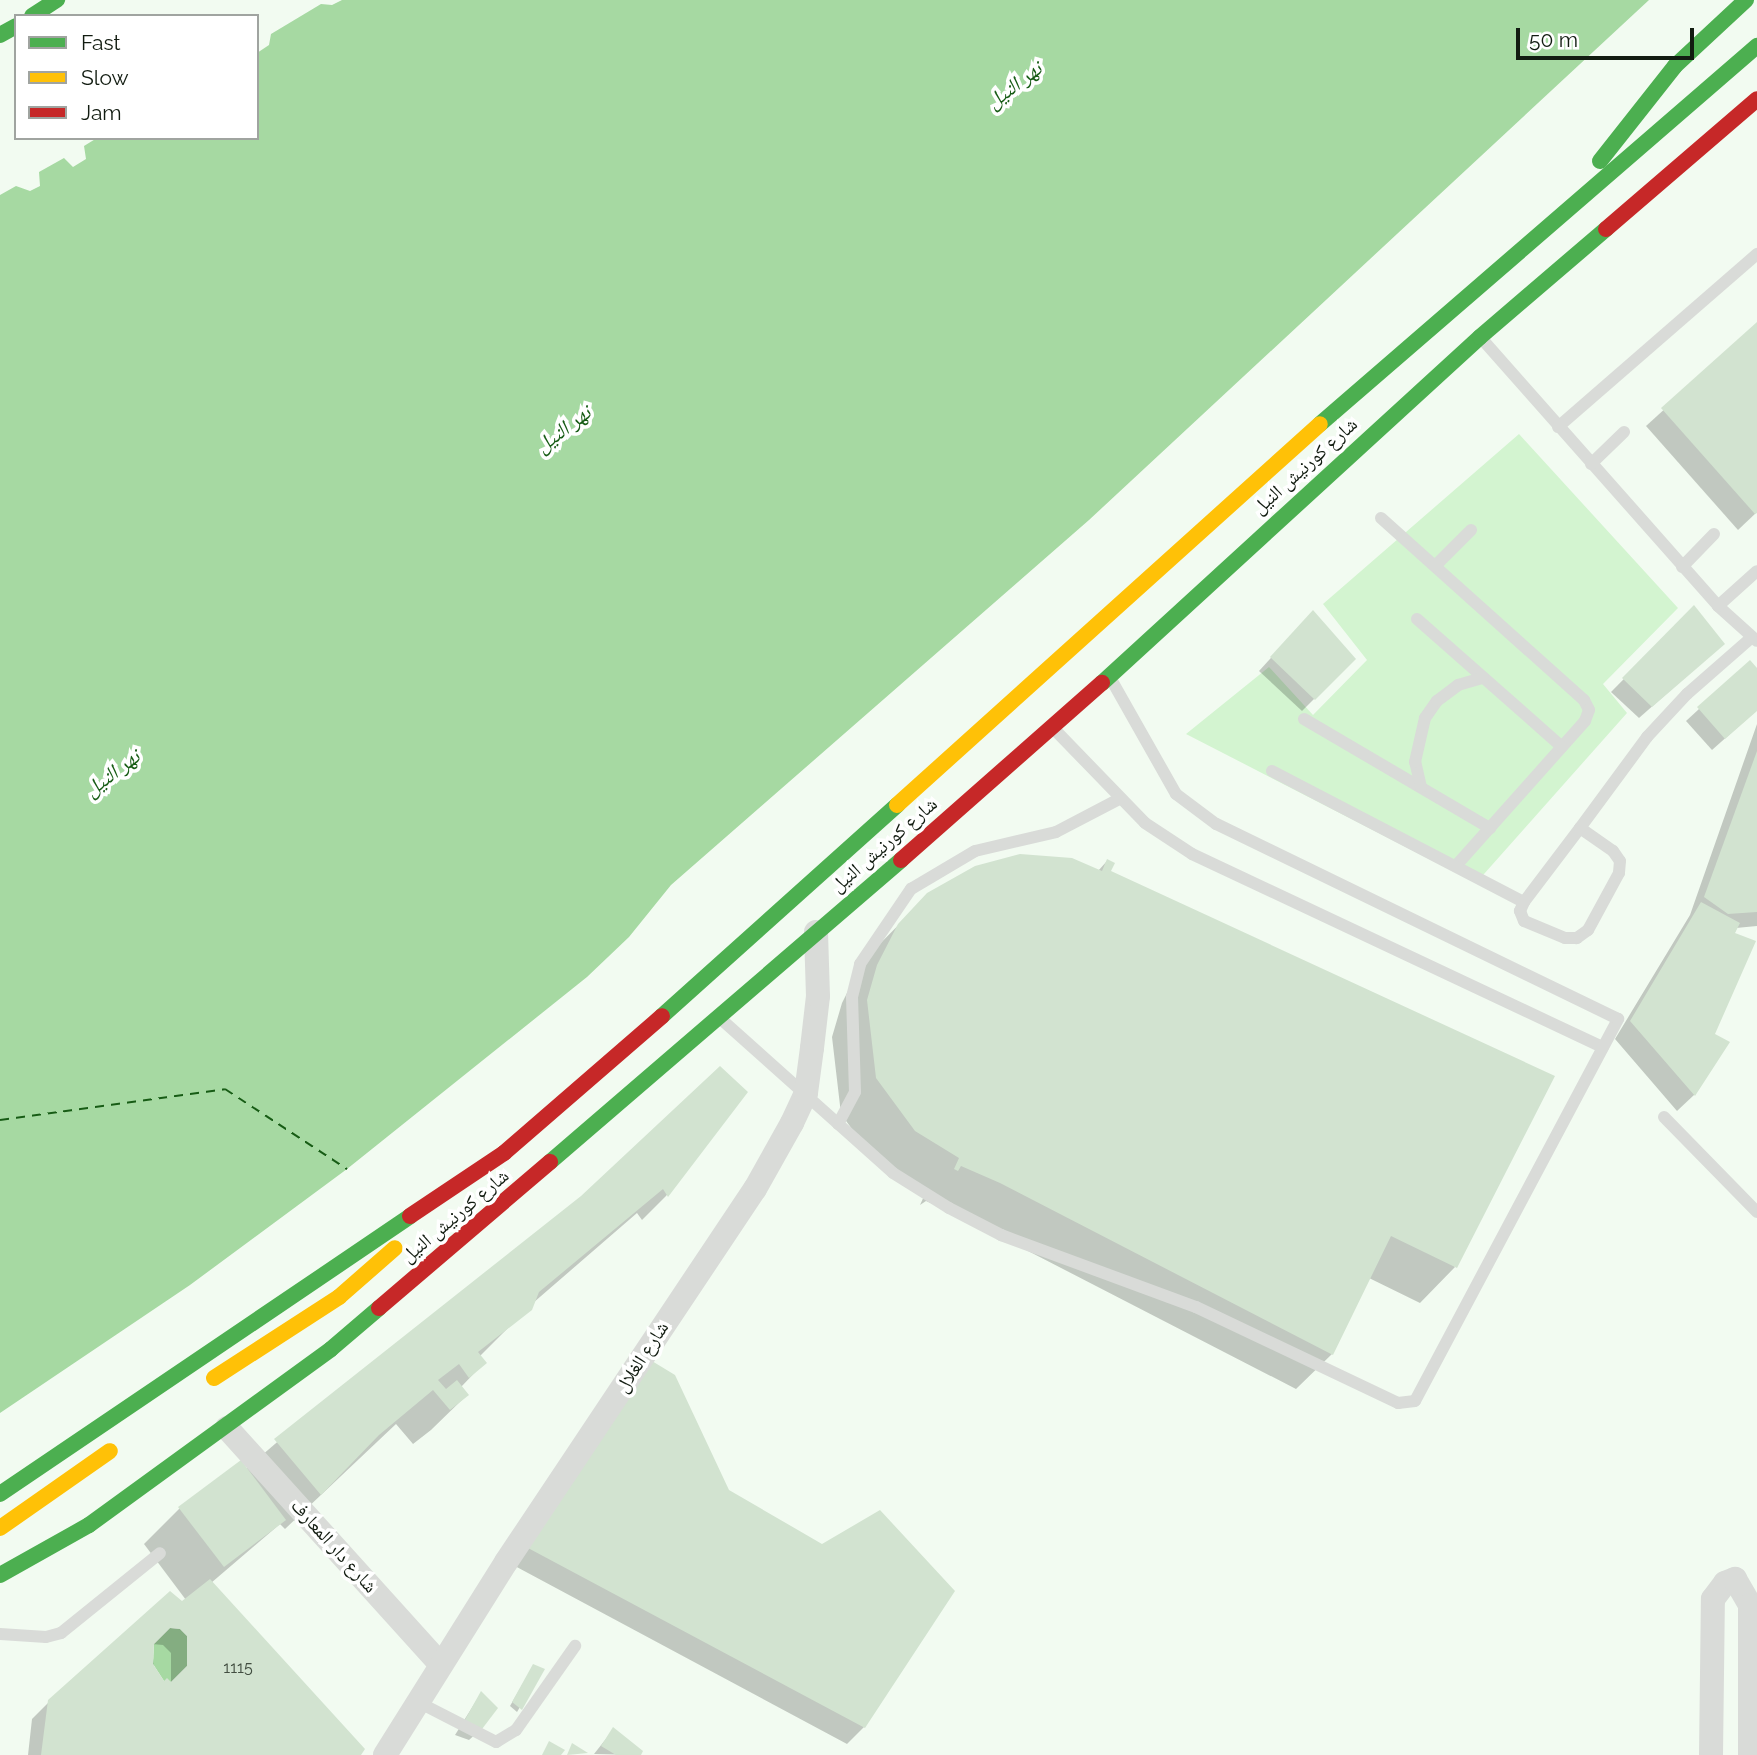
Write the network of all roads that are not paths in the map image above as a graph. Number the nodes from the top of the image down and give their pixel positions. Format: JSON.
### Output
{"nodes":[{"id":1,"x":57,"y":0,"type":"edge"},
{"id":2,"x":1746,"y":0,"type":"edge"},
{"id":3,"x":35,"y":14,"type":"edge"},
{"id":4,"x":1757,"y":47,"type":"edge"},
{"id":5,"x":1753,"y":109,"type":"edge"},
{"id":6,"x":1571,"y":203,"type":"junction"},
{"id":7,"x":1757,"y":254,"type":"edge"},
{"id":8,"x":1480,"y":337,"type":"junction"},
{"id":9,"x":1558,"y":427,"type":"junction"},
{"id":10,"x":1624,"y":432,"type":"dead end"},
{"id":11,"x":1591,"y":464,"type":"junction"},
{"id":12,"x":1381,"y":518,"type":"dead end"},
{"id":13,"x":1471,"y":530,"type":"dead end"},
{"id":14,"x":1714,"y":534,"type":"dead end"},
{"id":15,"x":1435,"y":566,"type":"junction"},
{"id":16,"x":1682,"y":567,"type":"junction"},
{"id":17,"x":1757,"y":571,"type":"edge"},
{"id":18,"x":1718,"y":606,"type":"junction"},
{"id":19,"x":1417,"y":620,"type":"dead end"},
{"id":20,"x":1754,"y":639,"type":"edge"},
{"id":21,"x":1109,"y":676,"type":"junction"},
{"id":22,"x":1483,"y":678,"type":"junction"},
{"id":23,"x":1304,"y":719,"type":"dead end"},
{"id":24,"x":1052,"y":728,"type":"junction"},
{"id":25,"x":1562,"y":747,"type":"junction"},
{"id":26,"x":1272,"y":771,"type":"dead end"},
{"id":27,"x":1422,"y":787,"type":"junction"},
{"id":28,"x":1119,"y":799,"type":"junction"},
{"id":29,"x":1490,"y":828,"type":"junction"},
{"id":30,"x":1580,"y":828,"type":"junction"},
{"id":31,"x":1456,"y":866,"type":"junction"},
{"id":32,"x":1524,"y":902,"type":"junction"},
{"id":33,"x":816,"y":932,"type":"junction"},
{"id":34,"x":720,"y":1018,"type":"junction"},
{"id":35,"x":1602,"y":1047,"type":"junction"},
{"id":36,"x":806,"y":1093,"type":"junction"},
{"id":37,"x":1664,"y":1117,"type":"dead end"},
{"id":38,"x":838,"y":1124,"type":"junction"},
{"id":39,"x":431,"y":1205,"type":"junction"},
{"id":40,"x":1757,"y":1212,"type":"edge"},
{"id":41,"x":206,"y":1383,"type":"dead end"},
{"id":42,"x":227,"y":1428,"type":"junction"},
{"id":43,"x":122,"y":1442,"type":"dead end"},
{"id":44,"x":0,"y":1494,"type":"edge"},
{"id":45,"x":0,"y":1528,"type":"edge"},
{"id":46,"x":160,"y":1553,"type":"dead end"},
{"id":47,"x":0,"y":1575,"type":"edge"},
{"id":48,"x":0,"y":1634,"type":"edge"},
{"id":49,"x":575,"y":1646,"type":"dead end"},
{"id":50,"x":441,"y":1665,"type":"junction"},
{"id":51,"x":418,"y":1702,"type":"junction"},
{"id":52,"x":385,"y":1755,"type":"edge"},
{"id":53,"x":1711,"y":1755,"type":"edge"},
{"id":54,"x":1749,"y":1755,"type":"edge"}],
"edges":[{"from":1,"to":3,"type":"main road"},
{"from":2,"to":6,"type":"main road"},
{"from":4,"to":6,"type":"main road","name":"شارع كورنيش النيل"},
{"from":5,"to":8,"type":"main road","name":"شارع كورنيش النيل"},
{"from":6,"to":39,"type":"main road","name":"شارع كورنيش النيل"},
{"from":7,"to":9,"type":"lane"},
{"from":8,"to":9,"type":"lane"},
{"from":8,"to":21,"type":"main road","name":"شارع كورنيش النيل"},
{"from":9,"to":11,"type":"lane"},
{"from":10,"to":11,"type":"lane"},
{"from":11,"to":16,"type":"lane"},
{"from":12,"to":15,"type":"lane"},
{"from":13,"to":15,"type":"lane"},
{"from":14,"to":16,"type":"lane"},
{"from":15,"to":25,"type":"lane"},
{"from":16,"to":18,"type":"lane"},
{"from":17,"to":18,"type":"lane"},
{"from":18,"to":20,"type":"lane"},
{"from":19,"to":22,"type":"lane"},
{"from":20,"to":30,"type":"lane"},
{"from":21,"to":24,"type":"main road","name":"شارع كورنيش النيل"},
{"from":21,"to":35,"type":"lane"},
{"from":22,"to":25,"type":"lane"},
{"from":22,"to":27,"type":"lane"},
{"from":23,"to":27,"type":"lane"},
{"from":24,"to":28,"type":"lane"},
{"from":24,"to":33,"type":"main road","name":"شارع كورنيش النيل"},
{"from":25,"to":29,"type":"lane"},
{"from":26,"to":31,"type":"lane"},
{"from":27,"to":29,"type":"lane"},
{"from":28,"to":35,"type":"lane"},
{"from":28,"to":38,"type":"lane"},
{"from":29,"to":31,"type":"lane"},
{"from":30,"to":32,"type":"lane"},
{"from":30,"to":32,"type":"lane"},
{"from":31,"to":32,"type":"lane"},
{"from":33,"to":34,"type":"main road","name":"شارع كورنيش النيل"},
{"from":33,"to":36,"type":"street","name":"شارع الغلال"},
{"from":34,"to":36,"type":"lane"},
{"from":34,"to":42,"type":"main road","name":"شارع كورنيش النيل"},
{"from":35,"to":38,"type":"lane"},
{"from":36,"to":38,"type":"lane"},
{"from":36,"to":50,"type":"street","name":"شارع الغلال"},
{"from":37,"to":40,"type":"lane"},
{"from":39,"to":41,"type":"main road"},
{"from":39,"to":44,"type":"main road","name":"شارع كورنيش النيل"},
{"from":42,"to":47,"type":"main road","name":"شارع كورنيش النيل"},
{"from":42,"to":50,"type":"street","name":"شارع دار المعارف"},
{"from":43,"to":45,"type":"main road"},
{"from":46,"to":48,"type":"lane"},
{"from":49,"to":51,"type":"lane"},
{"from":50,"to":51,"type":"street","name":"شارع الغلال"},
{"from":51,"to":52,"type":"street","name":"شارع الغلال"},
{"from":53,"to":54,"type":"street"}]}
